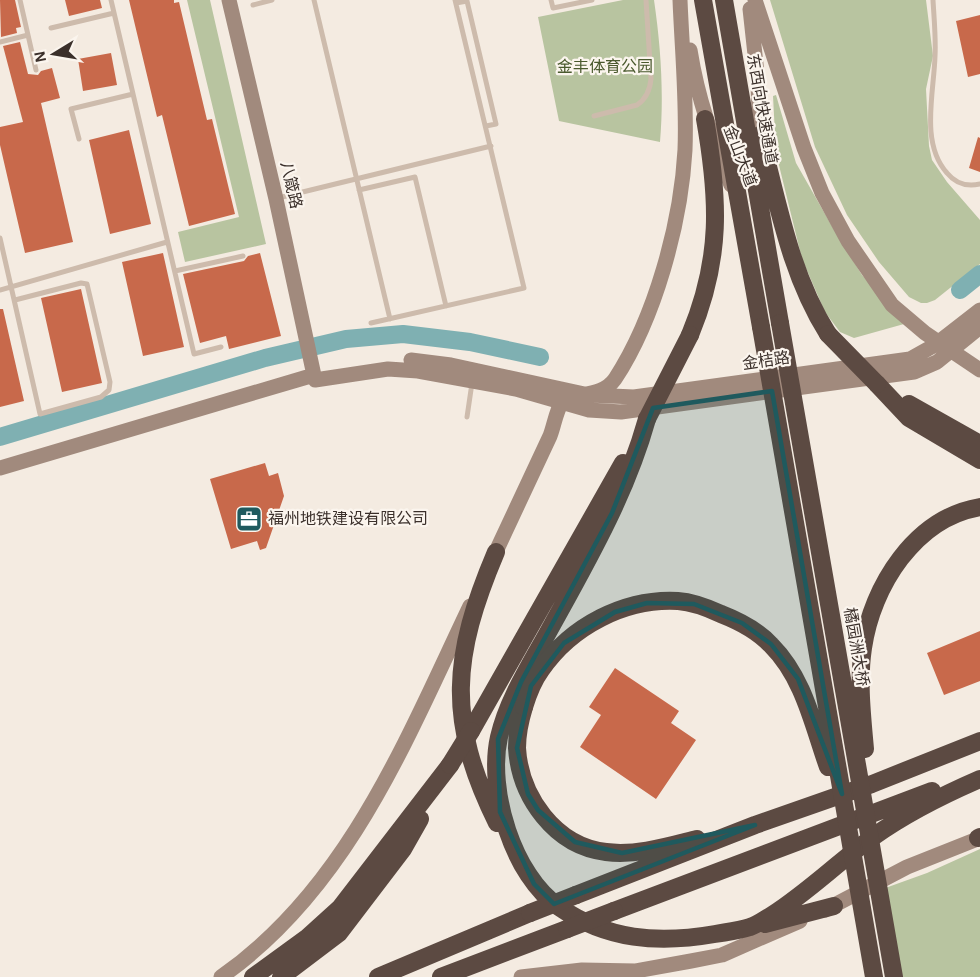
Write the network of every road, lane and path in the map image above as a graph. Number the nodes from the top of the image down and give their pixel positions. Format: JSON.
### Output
{"nodes":[{"id":1,"x":20,"y":0,"type":"edge"},
{"id":2,"x":111,"y":0,"type":"edge"},
{"id":3,"x":229,"y":0,"type":"edge"},
{"id":4,"x":272,"y":0,"type":"edge"},
{"id":5,"x":314,"y":0,"type":"edge"},
{"id":6,"x":552,"y":0,"type":"edge"},
{"id":7,"x":592,"y":0,"type":"edge"},
{"id":8,"x":646,"y":0,"type":"edge"},
{"id":9,"x":680,"y":0,"type":"edge"},
{"id":10,"x":704,"y":0,"type":"edge"},
{"id":11,"x":724,"y":0,"type":"edge"},
{"id":12,"x":749,"y":0,"type":"edge"},
{"id":13,"x":755,"y":0,"type":"edge"},
{"id":14,"x":933,"y":0,"type":"edge"},
{"id":15,"x":455,"y":2,"type":"edge"},
{"id":16,"x":253,"y":5,"type":"dead end"},
{"id":17,"x":114,"y":13,"type":"junction"},
{"id":18,"x":51,"y":28,"type":"dead end"},
{"id":19,"x":28,"y":35,"type":"junction"},
{"id":20,"x":0,"y":42,"type":"edge"},
{"id":21,"x":36,"y":70,"type":"dead end"},
{"id":22,"x":133,"y":94,"type":"junction"},
{"id":23,"x":594,"y":116,"type":"dead end"},
{"id":24,"x":705,"y":119,"type":"junction"},
{"id":25,"x":486,"y":126,"type":"junction"},
{"id":26,"x":760,"y":135,"type":"junction"},
{"id":27,"x":79,"y":139,"type":"dead end"},
{"id":28,"x":491,"y":146,"type":"junction"},
{"id":29,"x":356,"y":179,"type":"junction"},
{"id":30,"x":980,"y":184,"type":"edge"},
{"id":31,"x":359,"y":190,"type":"junction"},
{"id":32,"x":276,"y":199,"type":"junction"},
{"id":33,"x":763,"y":225,"type":"junction"},
{"id":34,"x":743,"y":228,"type":"junction"},
{"id":35,"x":0,"y":238,"type":"edge"},
{"id":36,"x":168,"y":242,"type":"junction"},
{"id":37,"x":243,"y":256,"type":"dead end"},
{"id":38,"x":175,"y":271,"type":"junction"},
{"id":39,"x":12,"y":287,"type":"junction"},
{"id":40,"x":0,"y":290,"type":"edge"},
{"id":41,"x":15,"y":300,"type":"junction"},
{"id":42,"x":447,"y":306,"type":"junction"},
{"id":43,"x":980,"y":310,"type":"edge"},
{"id":44,"x":390,"y":319,"type":"junction"},
{"id":45,"x":371,"y":323,"type":"dead end"},
{"id":46,"x":780,"y":324,"type":"joint"},
{"id":47,"x":980,"y":327,"type":"edge"},
{"id":48,"x":945,"y":346,"type":"junction"},
{"id":49,"x":221,"y":347,"type":"dead end"},
{"id":50,"x":980,"y":370,"type":"edge"},
{"id":51,"x":313,"y":371,"type":"junction"},
{"id":52,"x":473,"y":380,"type":"junction"},
{"id":53,"x":877,"y":384,"type":"junction"},
{"id":54,"x":589,"y":395,"type":"junction"},
{"id":55,"x":562,"y":402,"type":"junction"},
{"id":56,"x":467,"y":417,"type":"dead end"},
{"id":57,"x":647,"y":419,"type":"junction"},
{"id":58,"x":980,"y":444,"type":"edge"},
{"id":59,"x":980,"y":460,"type":"edge"},
{"id":60,"x":0,"y":468,"type":"edge"},
{"id":61,"x":980,"y":507,"type":"edge"},
{"id":62,"x":496,"y":552,"type":"junction"},
{"id":63,"x":980,"y":741,"type":"edge"},
{"id":64,"x":450,"y":765,"type":"junction"},
{"id":65,"x":980,"y":773,"type":"edge"},
{"id":66,"x":980,"y":779,"type":"edge"},
{"id":67,"x":865,"y":808,"type":"junction"},
{"id":68,"x":845,"y":812,"type":"junction"},
{"id":69,"x":755,"y":825,"type":"junction"},
{"id":70,"x":979,"y":837,"type":"edge"},
{"id":71,"x":534,"y":884,"type":"junction"},
{"id":72,"x":834,"y":906,"type":"junction"},
{"id":73,"x":752,"y":927,"type":"junction"},
{"id":74,"x":221,"y":977,"type":"edge"},
{"id":75,"x":254,"y":977,"type":"edge"},
{"id":76,"x":281,"y":977,"type":"edge"},
{"id":77,"x":378,"y":977,"type":"edge"},
{"id":78,"x":441,"y":977,"type":"edge"},
{"id":79,"x":521,"y":977,"type":"edge"},
{"id":80,"x":874,"y":977,"type":"edge"},
{"id":81,"x":894,"y":977,"type":"edge"}],
"edges":[{"from":1,"to":19,"type":"lane"},
{"from":2,"to":17,"type":"lane"},
{"from":3,"to":32,"type":"main road","name":"八箴路"},
{"from":4,"to":16,"type":"lane"},
{"from":5,"to":29,"type":"lane"},
{"from":6,"to":7,"type":"lane"},
{"from":8,"to":23,"type":"lane"},
{"from":9,"to":24,"type":"main road","name":"金山大道"},
{"from":9,"to":54,"type":"main road"},
{"from":10,"to":34,"type":"highway"},
{"from":11,"to":33,"type":"highway","name":"东西向快速通道"},
{"from":12,"to":26,"type":"main road","name":"金山大道"},
{"from":13,"to":48,"type":"main road"},
{"from":14,"to":30,"type":"lane"},
{"from":15,"to":25,"type":"lane"},
{"from":15,"to":25,"type":"lane"},
{"from":17,"to":18,"type":"lane"},
{"from":17,"to":22,"type":"lane"},
{"from":19,"to":20,"type":"lane"},
{"from":19,"to":21,"type":"lane"},
{"from":22,"to":27,"type":"lane"},
{"from":22,"to":36,"type":"lane"},
{"from":24,"to":34,"type":"main road","name":"金山大道"},
{"from":24,"to":57,"type":"highway","bridge":true},
{"from":25,"to":28,"type":"lane"},
{"from":26,"to":33,"type":"main road","name":"金山大道"},
{"from":26,"to":53,"type":"highway","bridge":true},
{"from":28,"to":29,"type":"lane"},
{"from":28,"to":42,"type":"lane"},
{"from":29,"to":31,"type":"lane"},
{"from":29,"to":32,"type":"lane"},
{"from":31,"to":42,"type":"lane"},
{"from":31,"to":44,"type":"lane"},
{"from":32,"to":51,"type":"main road","name":"八箴路"},
{"from":33,"to":46,"type":"highway","name":"金山大道"},
{"from":34,"to":68,"type":"highway","name":"金山大道","bridge":true},
{"from":35,"to":39,"type":"lane"},
{"from":36,"to":38,"type":"lane"},
{"from":36,"to":39,"type":"lane"},
{"from":37,"to":38,"type":"lane"},
{"from":38,"to":49,"type":"lane"},
{"from":39,"to":40,"type":"lane"},
{"from":39,"to":41,"type":"lane"},
{"from":41,"to":41,"type":"lane"},
{"from":42,"to":44,"type":"lane"},
{"from":43,"to":48,"type":"main road","name":"金桔路"},
{"from":44,"to":45,"type":"lane"},
{"from":46,"to":67,"type":"highway","name":"橘园洲大桥","bridge":true},
{"from":47,"to":48,"type":"main road"},
{"from":48,"to":50,"type":"main road"},
{"from":48,"to":54,"type":"main road","name":"金桔路"},
{"from":48,"to":55,"type":"main road"},
{"from":51,"to":52,"type":"main road"},
{"from":51,"to":54,"type":"main road","name":"金桔路"},
{"from":51,"to":60,"type":"main road"},
{"from":52,"to":55,"type":"main road"},
{"from":52,"to":56,"type":"lane"},
{"from":53,"to":58,"type":"highway"},
{"from":53,"to":59,"type":"highway"},
{"from":54,"to":55,"type":"main road"},
{"from":55,"to":62,"type":"main road"},
{"from":57,"to":64,"type":"highway","bridge":true},
{"from":57,"to":71,"type":"highway"},
{"from":61,"to":67,"type":"highway","bridge":true},
{"from":62,"to":71,"type":"highway"},
{"from":62,"to":74,"type":"main road"},
{"from":63,"to":69,"type":"highway"},
{"from":64,"to":75,"type":"highway"},
{"from":64,"to":76,"type":"highway"},
{"from":65,"to":78,"type":"highway","bridge":true},
{"from":66,"to":73,"type":"highway"},
{"from":67,"to":81,"type":"highway","name":"橘园洲大桥","bridge":true},
{"from":68,"to":69,"type":"highway","bridge":true},
{"from":68,"to":80,"type":"highway","bridge":true},
{"from":69,"to":77,"type":"highway","bridge":true},
{"from":70,"to":72,"type":"main road"},
{"from":71,"to":73,"type":"highway"},
{"from":72,"to":73,"type":"highway"},
{"from":72,"to":79,"type":"main road"}]}
